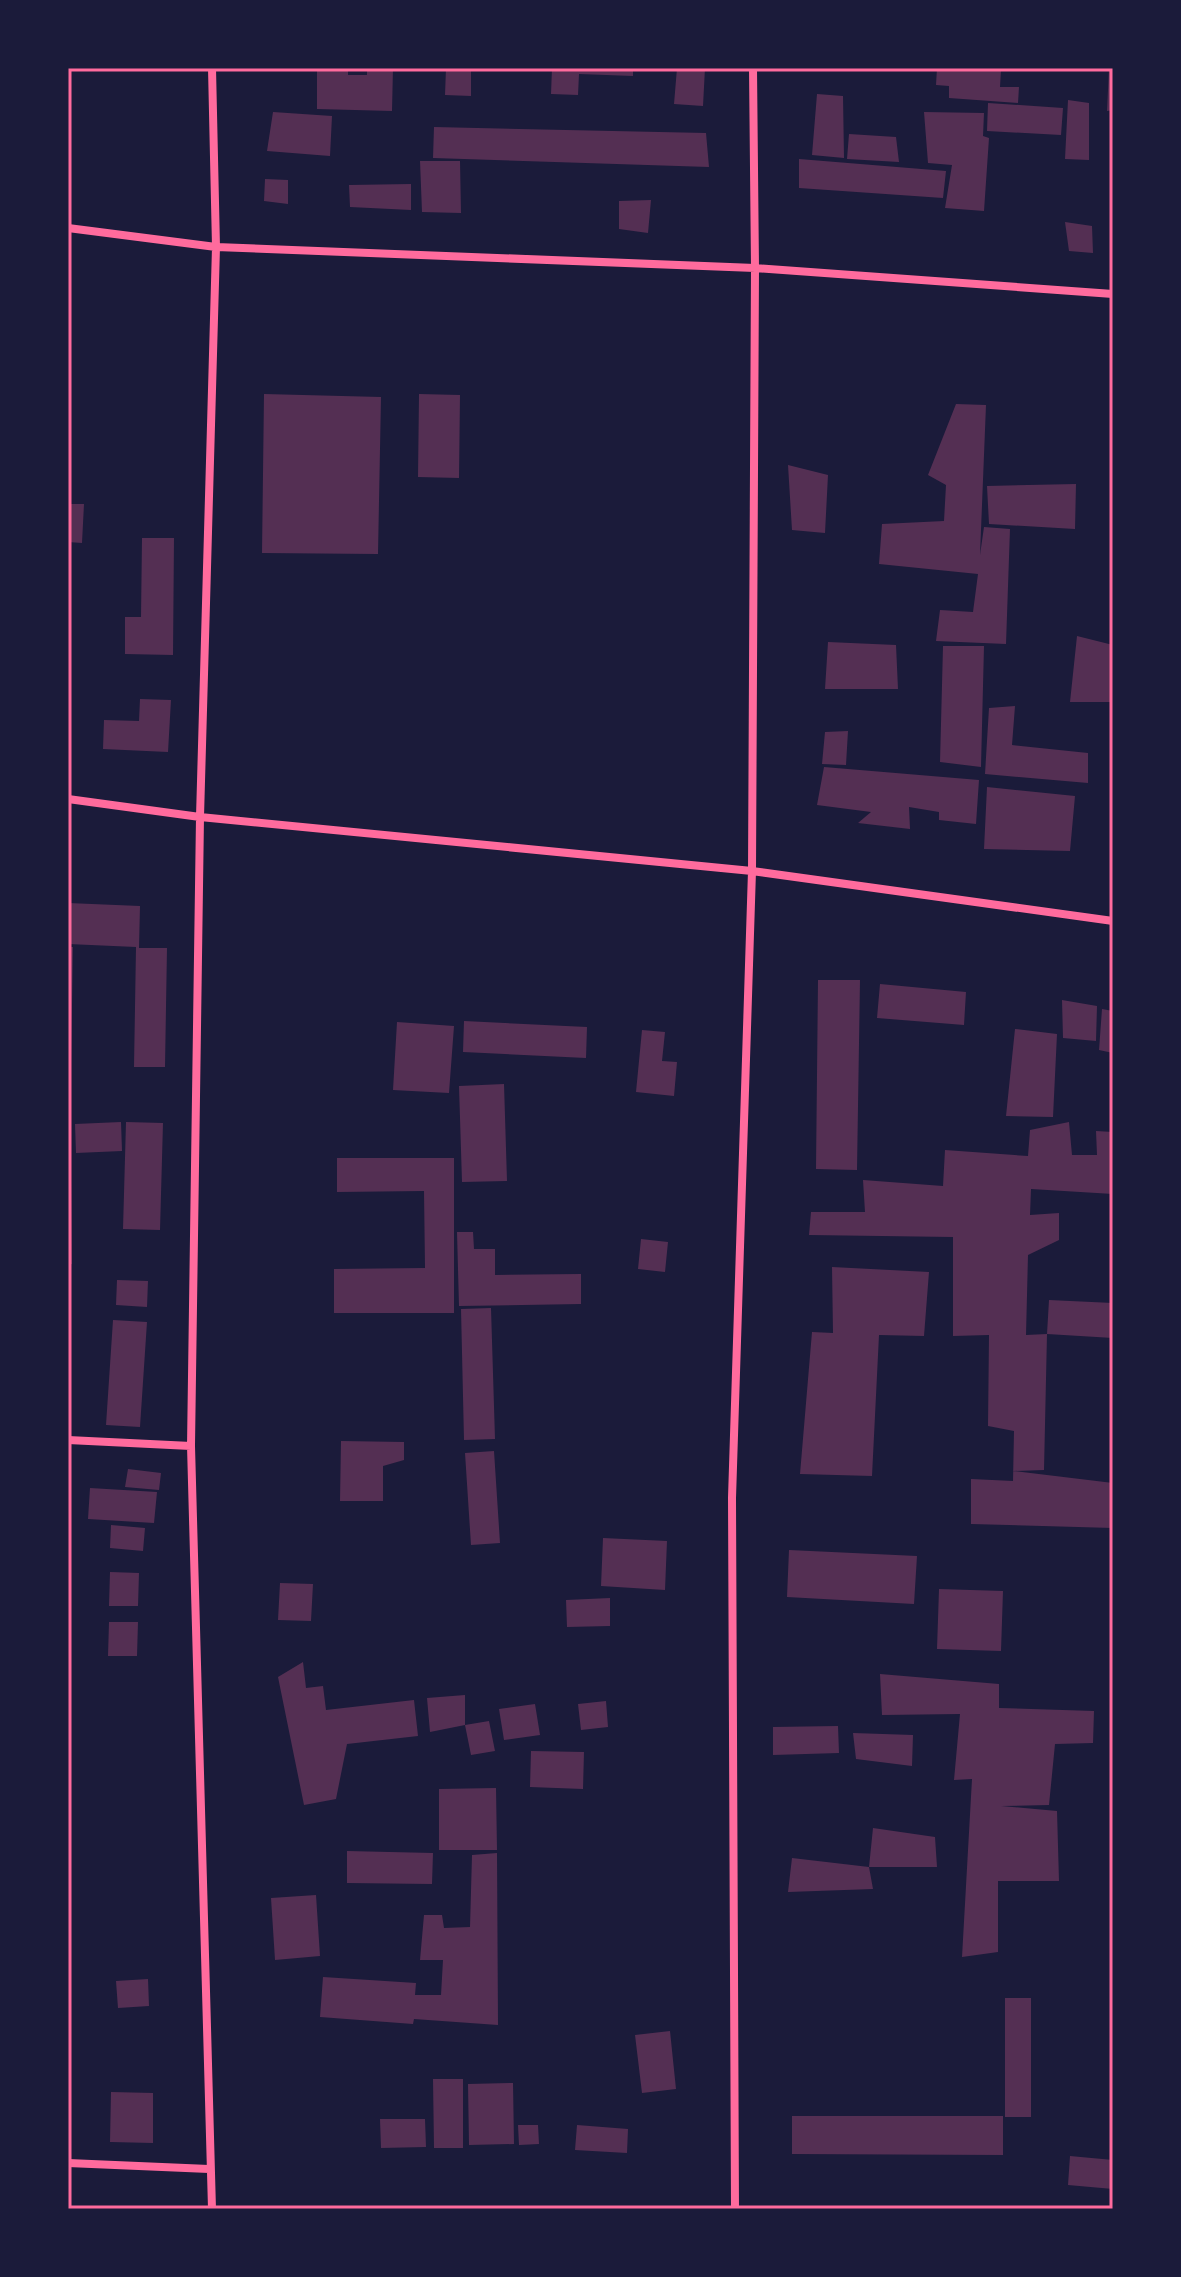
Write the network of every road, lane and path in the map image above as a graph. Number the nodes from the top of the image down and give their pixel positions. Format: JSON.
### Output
{"nodes":[{"id":1,"x":212,"y":68,"type":"edge"},
{"id":2,"x":753,"y":68,"type":"edge"},
{"id":3,"x":68,"y":228,"type":"edge"},
{"id":4,"x":216,"y":247,"type":"junction"},
{"id":5,"x":755,"y":268,"type":"junction"},
{"id":6,"x":1113,"y":294,"type":"edge"},
{"id":7,"x":68,"y":799,"type":"edge"},
{"id":8,"x":200,"y":817,"type":"junction"},
{"id":9,"x":752,"y":871,"type":"junction"},
{"id":10,"x":1113,"y":921,"type":"edge"},
{"id":11,"x":68,"y":1440,"type":"edge"},
{"id":12,"x":191,"y":1446,"type":"junction"},
{"id":13,"x":68,"y":2163,"type":"edge"},
{"id":14,"x":209,"y":2169,"type":"junction"},
{"id":15,"x":212,"y":2209,"type":"edge"},
{"id":16,"x":735,"y":2209,"type":"edge"}],
"edges":[{"from":1,"to":4,"type":"street"},
{"from":2,"to":5,"type":"street"},
{"from":3,"to":4,"type":"street"},
{"from":4,"to":5,"type":"street"},
{"from":4,"to":8,"type":"street"},
{"from":5,"to":6,"type":"street"},
{"from":5,"to":9,"type":"street"},
{"from":7,"to":8,"type":"street"},
{"from":8,"to":9,"type":"street"},
{"from":8,"to":12,"type":"street"},
{"from":9,"to":10,"type":"street"},
{"from":9,"to":16,"type":"street"},
{"from":11,"to":12,"type":"street"},
{"from":12,"to":14,"type":"street"},
{"from":13,"to":14,"type":"street"},
{"from":14,"to":15,"type":"street"}]}
